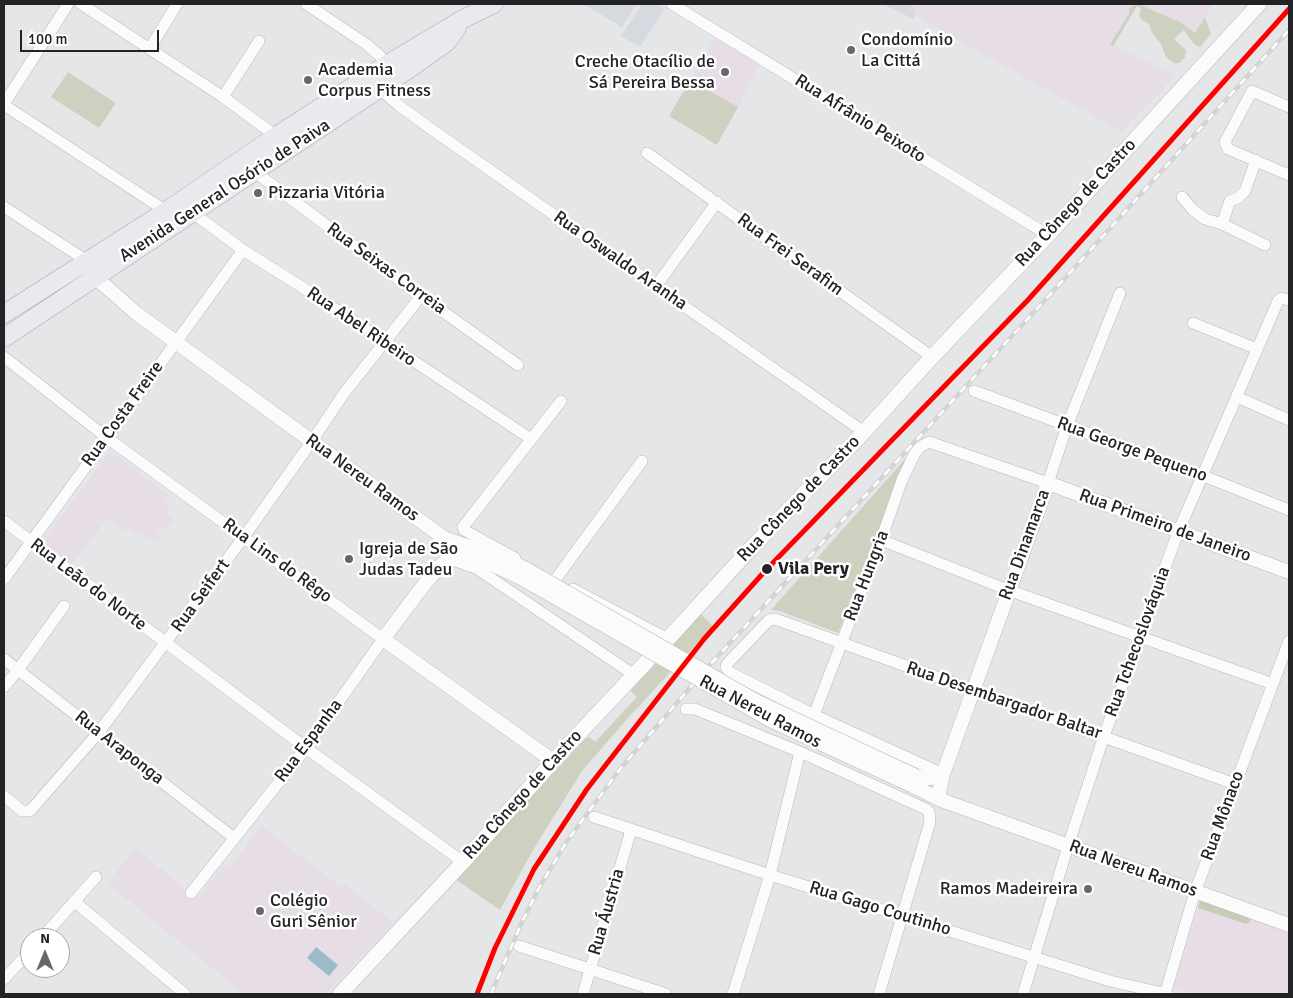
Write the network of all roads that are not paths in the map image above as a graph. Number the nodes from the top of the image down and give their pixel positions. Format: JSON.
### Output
{"nodes":[{"id":1,"x":68,"y":4,"type":"edge"},
{"id":2,"x":81,"y":4,"type":"edge"},
{"id":3,"x":177,"y":4,"type":"edge"},
{"id":4,"x":306,"y":4,"type":"edge"},
{"id":5,"x":494,"y":4,"type":"edge"},
{"id":6,"x":672,"y":4,"type":"edge"},
{"id":7,"x":1259,"y":4,"type":"edge"},
{"id":8,"x":463,"y":19,"type":"junction"},
{"id":9,"x":259,"y":41,"type":"dead end"},
{"id":10,"x":150,"y":48,"type":"junction"},
{"id":11,"x":386,"y":65,"type":"junction"},
{"id":12,"x":379,"y":88,"type":"junction"},
{"id":13,"x":224,"y":97,"type":"junction"},
{"id":14,"x":4,"y":105,"type":"edge"},
{"id":15,"x":1289,"y":107,"type":"edge"},
{"id":16,"x":276,"y":136,"type":"junction"},
{"id":17,"x":647,"y":153,"type":"dead end"},
{"id":18,"x":1256,"y":160,"type":"junction"},
{"id":19,"x":255,"y":172,"type":"junction"},
{"id":20,"x":1289,"y":174,"type":"edge"},
{"id":21,"x":1182,"y":197,"type":"dead end"},
{"id":22,"x":718,"y":202,"type":"junction"},
{"id":23,"x":4,"y":207,"type":"edge"},
{"id":24,"x":166,"y":211,"type":"junction"},
{"id":25,"x":193,"y":213,"type":"junction"},
{"id":26,"x":1222,"y":224,"type":"junction"},
{"id":27,"x":1048,"y":235,"type":"junction"},
{"id":28,"x":1265,"y":245,"type":"dead end"},
{"id":29,"x":243,"y":250,"type":"junction"},
{"id":30,"x":91,"y":269,"type":"junction"},
{"id":31,"x":656,"y":286,"type":"junction"},
{"id":32,"x":1120,"y":293,"type":"dead end"},
{"id":33,"x":421,"y":296,"type":"junction"},
{"id":34,"x":1284,"y":300,"type":"edge"},
{"id":35,"x":4,"y":314,"type":"edge"},
{"id":36,"x":1193,"y":323,"type":"dead end"},
{"id":37,"x":4,"y":338,"type":"edge"},
{"id":38,"x":175,"y":341,"type":"junction"},
{"id":39,"x":384,"y":342,"type":"junction"},
{"id":40,"x":1257,"y":349,"type":"junction"},
{"id":41,"x":4,"y":357,"type":"edge"},
{"id":42,"x":932,"y":357,"type":"junction"},
{"id":43,"x":518,"y":365,"type":"dead end"},
{"id":44,"x":974,"y":391,"type":"dead end"},
{"id":45,"x":1237,"y":397,"type":"junction"},
{"id":46,"x":560,"y":401,"type":"dead end"},
{"id":47,"x":1289,"y":420,"type":"edge"},
{"id":48,"x":1067,"y":426,"type":"junction"},
{"id":49,"x":864,"y":432,"type":"junction"},
{"id":50,"x":106,"y":437,"type":"junction"},
{"id":51,"x":531,"y":439,"type":"junction"},
{"id":52,"x":312,"y":442,"type":"junction"},
{"id":53,"x":927,"y":442,"type":"joint"},
{"id":54,"x":642,"y":461,"type":"dead end"},
{"id":55,"x":1201,"y":475,"type":"junction"},
{"id":56,"x":1048,"y":483,"type":"junction"},
{"id":57,"x":1289,"y":510,"type":"edge"},
{"id":58,"x":4,"y":521,"type":"edge"},
{"id":59,"x":1178,"y":532,"type":"junction"},
{"id":60,"x":243,"y":538,"type":"junction"},
{"id":61,"x":444,"y":538,"type":"junction"},
{"id":62,"x":882,"y":540,"type":"junction"},
{"id":63,"x":30,"y":542,"type":"junction"},
{"id":64,"x":448,"y":559,"type":"junction"},
{"id":65,"x":1289,"y":572,"type":"edge"},
{"id":66,"x":525,"y":574,"type":"junction"},
{"id":67,"x":4,"y":579,"type":"edge"},
{"id":68,"x":555,"y":580,"type":"junction"},
{"id":69,"x":423,"y":586,"type":"junction"},
{"id":70,"x":1008,"y":590,"type":"junction"},
{"id":71,"x":64,"y":606,"type":"dead end"},
{"id":72,"x":1141,"y":637,"type":"junction"},
{"id":73,"x":384,"y":639,"type":"junction"},
{"id":74,"x":668,"y":639,"type":"junction"},
{"id":75,"x":1289,"y":641,"type":"edge"},
{"id":76,"x":166,"y":643,"type":"junction"},
{"id":77,"x":840,"y":643,"type":"junction"},
{"id":78,"x":4,"y":659,"type":"edge"},
{"id":79,"x":727,"y":664,"type":"joint"},
{"id":80,"x":18,"y":670,"type":"junction"},
{"id":81,"x":634,"y":675,"type":"junction"},
{"id":82,"x":1273,"y":684,"type":"junction"},
{"id":83,"x":4,"y":686,"type":"edge"},
{"id":84,"x":973,"y":690,"type":"junction"},
{"id":85,"x":686,"y":708,"type":"dead end"},
{"id":86,"x":814,"y":715,"type":"junction"},
{"id":87,"x":99,"y":732,"type":"junction"},
{"id":88,"x":1104,"y":736,"type":"junction"},
{"id":89,"x":306,"y":748,"type":"junction"},
{"id":90,"x":800,"y":752,"type":"junction"},
{"id":91,"x":553,"y":761,"type":"junction"},
{"id":92,"x":942,"y":774,"type":"junction"},
{"id":93,"x":914,"y":781,"type":"junction"},
{"id":94,"x":1235,"y":784,"type":"junction"},
{"id":95,"x":4,"y":796,"type":"edge"},
{"id":96,"x":940,"y":800,"type":"junction"},
{"id":97,"x":594,"y":817,"type":"dead end"},
{"id":98,"x":631,"y":830,"type":"junction"},
{"id":99,"x":234,"y":838,"type":"junction"},
{"id":100,"x":1068,"y":846,"type":"junction"},
{"id":101,"x":463,"y":862,"type":"junction"},
{"id":102,"x":770,"y":875,"type":"junction"},
{"id":103,"x":96,"y":877,"type":"dead end"},
{"id":104,"x":1195,"y":892,"type":"junction"},
{"id":105,"x":191,"y":893,"type":"dead end"},
{"id":106,"x":75,"y":902,"type":"junction"},
{"id":107,"x":902,"y":915,"type":"junction"},
{"id":108,"x":1289,"y":925,"type":"edge"},
{"id":109,"x":51,"y":928,"type":"edge"},
{"id":110,"x":519,"y":946,"type":"dead end"},
{"id":111,"x":1034,"y":958,"type":"junction"},
{"id":112,"x":20,"y":962,"type":"edge"},
{"id":113,"x":591,"y":969,"type":"junction"},
{"id":114,"x":4,"y":979,"type":"edge"},
{"id":115,"x":174,"y":985,"type":"junction"},
{"id":116,"x":165,"y":994,"type":"edge"},
{"id":117,"x":185,"y":994,"type":"edge"},
{"id":118,"x":340,"y":994,"type":"edge"},
{"id":119,"x":583,"y":994,"type":"edge"},
{"id":120,"x":666,"y":994,"type":"edge"},
{"id":121,"x":733,"y":994,"type":"edge"},
{"id":122,"x":879,"y":994,"type":"edge"},
{"id":123,"x":1023,"y":994,"type":"edge"},
{"id":124,"x":1166,"y":994,"type":"edge"}],
"edges":[{"from":1,"to":14,"type":"street"},
{"from":2,"to":10,"type":"street"},
{"from":3,"to":10,"type":"street"},
{"from":4,"to":11,"type":"street"},
{"from":5,"to":8,"type":"main road","name":"Avenida General Osório de Paiva"},
{"from":6,"to":27,"type":"street","name":"Rua Afrânio Peixoto"},
{"from":7,"to":27,"type":"main road","name":"Rua Cônego de Castro"},
{"from":8,"to":11,"type":"main road","name":"Avenida General Osório de Paiva"},
{"from":8,"to":12,"type":"main road","name":"Avenida General Osório de Paiva"},
{"from":9,"to":13,"type":"street"},
{"from":10,"to":13,"type":"street"},
{"from":11,"to":16,"type":"main road","name":"Avenida General Osório de Paiva"},
{"from":12,"to":19,"type":"main road","name":"Avenida General Osório de Paiva"},
{"from":12,"to":31,"type":"street","name":"Rua Oswaldo Aranha"},
{"from":13,"to":16,"type":"street"},
{"from":14,"to":24,"type":"street"},
{"from":15,"to":18,"type":"street"},
{"from":16,"to":24,"type":"main road","name":"Avenida General Osório de Paiva"},
{"from":17,"to":22,"type":"street","name":"Rua Frei Serafim"},
{"from":18,"to":20,"type":"street"},
{"from":18,"to":26,"type":"street"},
{"from":19,"to":25,"type":"main road","name":"Avenida General Osório de Paiva"},
{"from":19,"to":33,"type":"street","name":"Rua Seixas Correia"},
{"from":21,"to":26,"type":"street"},
{"from":22,"to":31,"type":"street"},
{"from":22,"to":42,"type":"street","name":"Rua Frei Serafim"},
{"from":23,"to":30,"type":"street","name":"Rua Nereu Ramos"},
{"from":24,"to":30,"type":"main road","name":"Avenida General Osório de Paiva"},
{"from":25,"to":29,"type":"street","name":"Rua Abel Ribeiro"},
{"from":25,"to":30,"type":"main road","name":"Avenida General Osório de Paiva"},
{"from":26,"to":28,"type":"street"},
{"from":27,"to":42,"type":"main road","name":"Rua Cônego de Castro"},
{"from":29,"to":38,"type":"street","name":"Rua Costa Freire"},
{"from":29,"to":39,"type":"street","name":"Rua Abel Ribeiro"},
{"from":30,"to":35,"type":"main road","name":"Avenida General Osório de Paiva"},
{"from":30,"to":37,"type":"main road","name":"Avenida General Osório de Paiva"},
{"from":30,"to":38,"type":"street","name":"Rua Nereu Ramos"},
{"from":31,"to":49,"type":"street","name":"Rua Oswaldo Aranha"},
{"from":32,"to":48,"type":"street","name":"Rua Dinamarca"},
{"from":33,"to":39,"type":"street","name":"Rua Seifert"},
{"from":33,"to":43,"type":"street","name":"Rua Seixas Correia"},
{"from":34,"to":40,"type":"street","name":"Rua Tchecoslováquia"},
{"from":36,"to":40,"type":"street"},
{"from":38,"to":50,"type":"street","name":"Rua Costa Freire"},
{"from":38,"to":52,"type":"street","name":"Rua Nereu Ramos"},
{"from":39,"to":51,"type":"street","name":"Rua Abel Ribeiro"},
{"from":39,"to":52,"type":"street","name":"Rua Seifert"},
{"from":40,"to":45,"type":"street","name":"Rua Tchecoslováquia"},
{"from":41,"to":50,"type":"street","name":"Rua Lins do Rêgo"},
{"from":42,"to":49,"type":"main road","name":"Rua Cônego de Castro"},
{"from":44,"to":48,"type":"street","name":"Rua George Pequeno"},
{"from":45,"to":47,"type":"street"},
{"from":45,"to":55,"type":"street","name":"Rua Tchecoslováquia"},
{"from":46,"to":51,"type":"street"},
{"from":48,"to":55,"type":"street","name":"Rua George Pequeno"},
{"from":48,"to":56,"type":"street","name":"Rua Dinamarca"},
{"from":49,"to":74,"type":"main road","name":"Rua Cônego de Castro"},
{"from":50,"to":60,"type":"street","name":"Rua Lins do Rêgo"},
{"from":50,"to":63,"type":"street","name":"Rua Costa Freire"},
{"from":51,"to":68,"type":"street"},
{"from":52,"to":60,"type":"street","name":"Rua Seifert"},
{"from":52,"to":61,"type":"street","name":"Rua Nereu Ramos"},
{"from":53,"to":56,"type":"street","name":"Rua Primeiro de Janeiro"},
{"from":53,"to":62,"type":"street","name":"Rua Hungria"},
{"from":54,"to":68,"type":"street"},
{"from":55,"to":57,"type":"street","name":"Rua George Pequeno"},
{"from":55,"to":59,"type":"street","name":"Rua Tchecoslováquia"},
{"from":56,"to":59,"type":"street","name":"Rua Primeiro de Janeiro"},
{"from":56,"to":70,"type":"street","name":"Rua Dinamarca"},
{"from":58,"to":63,"type":"street","name":"Rua Leão do Norte"},
{"from":59,"to":65,"type":"street","name":"Rua Primeiro de Janeiro"},
{"from":59,"to":72,"type":"street","name":"Rua Tchecoslováquia"},
{"from":60,"to":73,"type":"street","name":"Rua Lins do Rêgo"},
{"from":60,"to":76,"type":"street","name":"Rua Seifert"},
{"from":61,"to":66,"type":"street","name":"Rua Nereu Ramos"},
{"from":61,"to":69,"type":"street","name":"Rua Espanha"},
{"from":62,"to":70,"type":"street"},
{"from":62,"to":77,"type":"street","name":"Rua Hungria"},
{"from":63,"to":67,"type":"street","name":"Rua Costa Freire"},
{"from":63,"to":76,"type":"street","name":"Rua Leão do Norte"},
{"from":64,"to":66,"type":"street","name":"Rua Nereu Ramos"},
{"from":64,"to":69,"type":"street","name":"Rua Espanha"},
{"from":64,"to":81,"type":"street"},
{"from":66,"to":93,"type":"street","name":"Rua Nereu Ramos","bridge":true},
{"from":68,"to":74,"type":"street"},
{"from":69,"to":73,"type":"street","name":"Rua Espanha"},
{"from":70,"to":72,"type":"street"},
{"from":70,"to":84,"type":"street","name":"Rua Dinamarca"},
{"from":71,"to":80,"type":"street"},
{"from":72,"to":82,"type":"street"},
{"from":72,"to":88,"type":"street","name":"Rua Tchecoslováquia"},
{"from":73,"to":89,"type":"street","name":"Rua Espanha"},
{"from":73,"to":91,"type":"street","name":"Rua Lins do Rêgo"},
{"from":74,"to":81,"type":"main road","name":"Rua Cônego de Castro"},
{"from":75,"to":82,"type":"street","name":"Rua Mônaco"},
{"from":76,"to":87,"type":"street","name":"Rua Seifert"},
{"from":76,"to":89,"type":"street","name":"Rua Leão do Norte"},
{"from":77,"to":79,"type":"street","name":"Rua Desembargador Baltar"},
{"from":77,"to":84,"type":"street","name":"Rua Desembargador Baltar"},
{"from":77,"to":86,"type":"street","name":"Rua Hungria"},
{"from":78,"to":80,"type":"street","name":"Rua Araponga"},
{"from":79,"to":86,"type":"street","name":"Rua Nereu Ramos"},
{"from":80,"to":83,"type":"street"},
{"from":80,"to":87,"type":"street","name":"Rua Araponga"},
{"from":81,"to":91,"type":"main road","name":"Rua Cônego de Castro"},
{"from":82,"to":94,"type":"street","name":"Rua Mônaco"},
{"from":84,"to":88,"type":"street","name":"Rua Desembargador Baltar"},
{"from":84,"to":92,"type":"street","name":"Rua Dinamarca"},
{"from":85,"to":90,"type":"street","name":"Rua Nereu Ramos"},
{"from":86,"to":92,"type":"street","name":"Rua Nereu Ramos"},
{"from":87,"to":95,"type":"street","name":"Rua Seifert"},
{"from":87,"to":99,"type":"street","name":"Rua Araponga"},
{"from":88,"to":94,"type":"street","name":"Rua Desembargador Baltar"},
{"from":88,"to":100,"type":"street","name":"Rua Tchecoslováquia"},
{"from":89,"to":99,"type":"street","name":"Rua Espanha"},
{"from":89,"to":101,"type":"street","name":"Rua Leão do Norte"},
{"from":90,"to":102,"type":"street"},
{"from":90,"to":107,"type":"street","name":"Rua Nereu Ramos"},
{"from":91,"to":101,"type":"main road","name":"Rua Cônego de Castro"},
{"from":92,"to":93,"type":"street"},
{"from":92,"to":96,"type":"street","name":"Rua Dinamarca"},
{"from":93,"to":96,"type":"street","name":"Rua Nereu Ramos"},
{"from":94,"to":104,"type":"street","name":"Rua Mônaco"},
{"from":96,"to":100,"type":"street","name":"Rua Nereu Ramos"},
{"from":97,"to":98,"type":"street","name":"Rua Gago Coutinho"},
{"from":98,"to":102,"type":"street","name":"Rua Gago Coutinho"},
{"from":98,"to":113,"type":"street","name":"Rua Áustria"},
{"from":99,"to":105,"type":"street","name":"Rua Espanha"},
{"from":100,"to":104,"type":"street","name":"Rua Nereu Ramos"},
{"from":100,"to":111,"type":"street","name":"Rua Tchecoslováquia"},
{"from":101,"to":118,"type":"main road","name":"Rua Cônego de Castro"},
{"from":102,"to":107,"type":"street","name":"Rua Gago Coutinho"},
{"from":102,"to":121,"type":"street"},
{"from":103,"to":106,"type":"street"},
{"from":104,"to":108,"type":"street","name":"Rua Nereu Ramos"},
{"from":104,"to":124,"type":"street","name":"Rua Mônaco"},
{"from":106,"to":109,"type":"street"},
{"from":106,"to":115,"type":"street"},
{"from":107,"to":111,"type":"street","name":"Rua Gago Coutinho"},
{"from":107,"to":122,"type":"street"},
{"from":110,"to":113,"type":"street"},
{"from":111,"to":123,"type":"street","name":"Rua Tchecoslováquia"},
{"from":111,"to":124,"type":"street","name":"Rua Gago Coutinho"},
{"from":112,"to":114,"type":"street"},
{"from":113,"to":119,"type":"street","name":"Rua Áustria"},
{"from":113,"to":120,"type":"street"},
{"from":115,"to":116,"type":"street"},
{"from":115,"to":117,"type":"street"}]}
